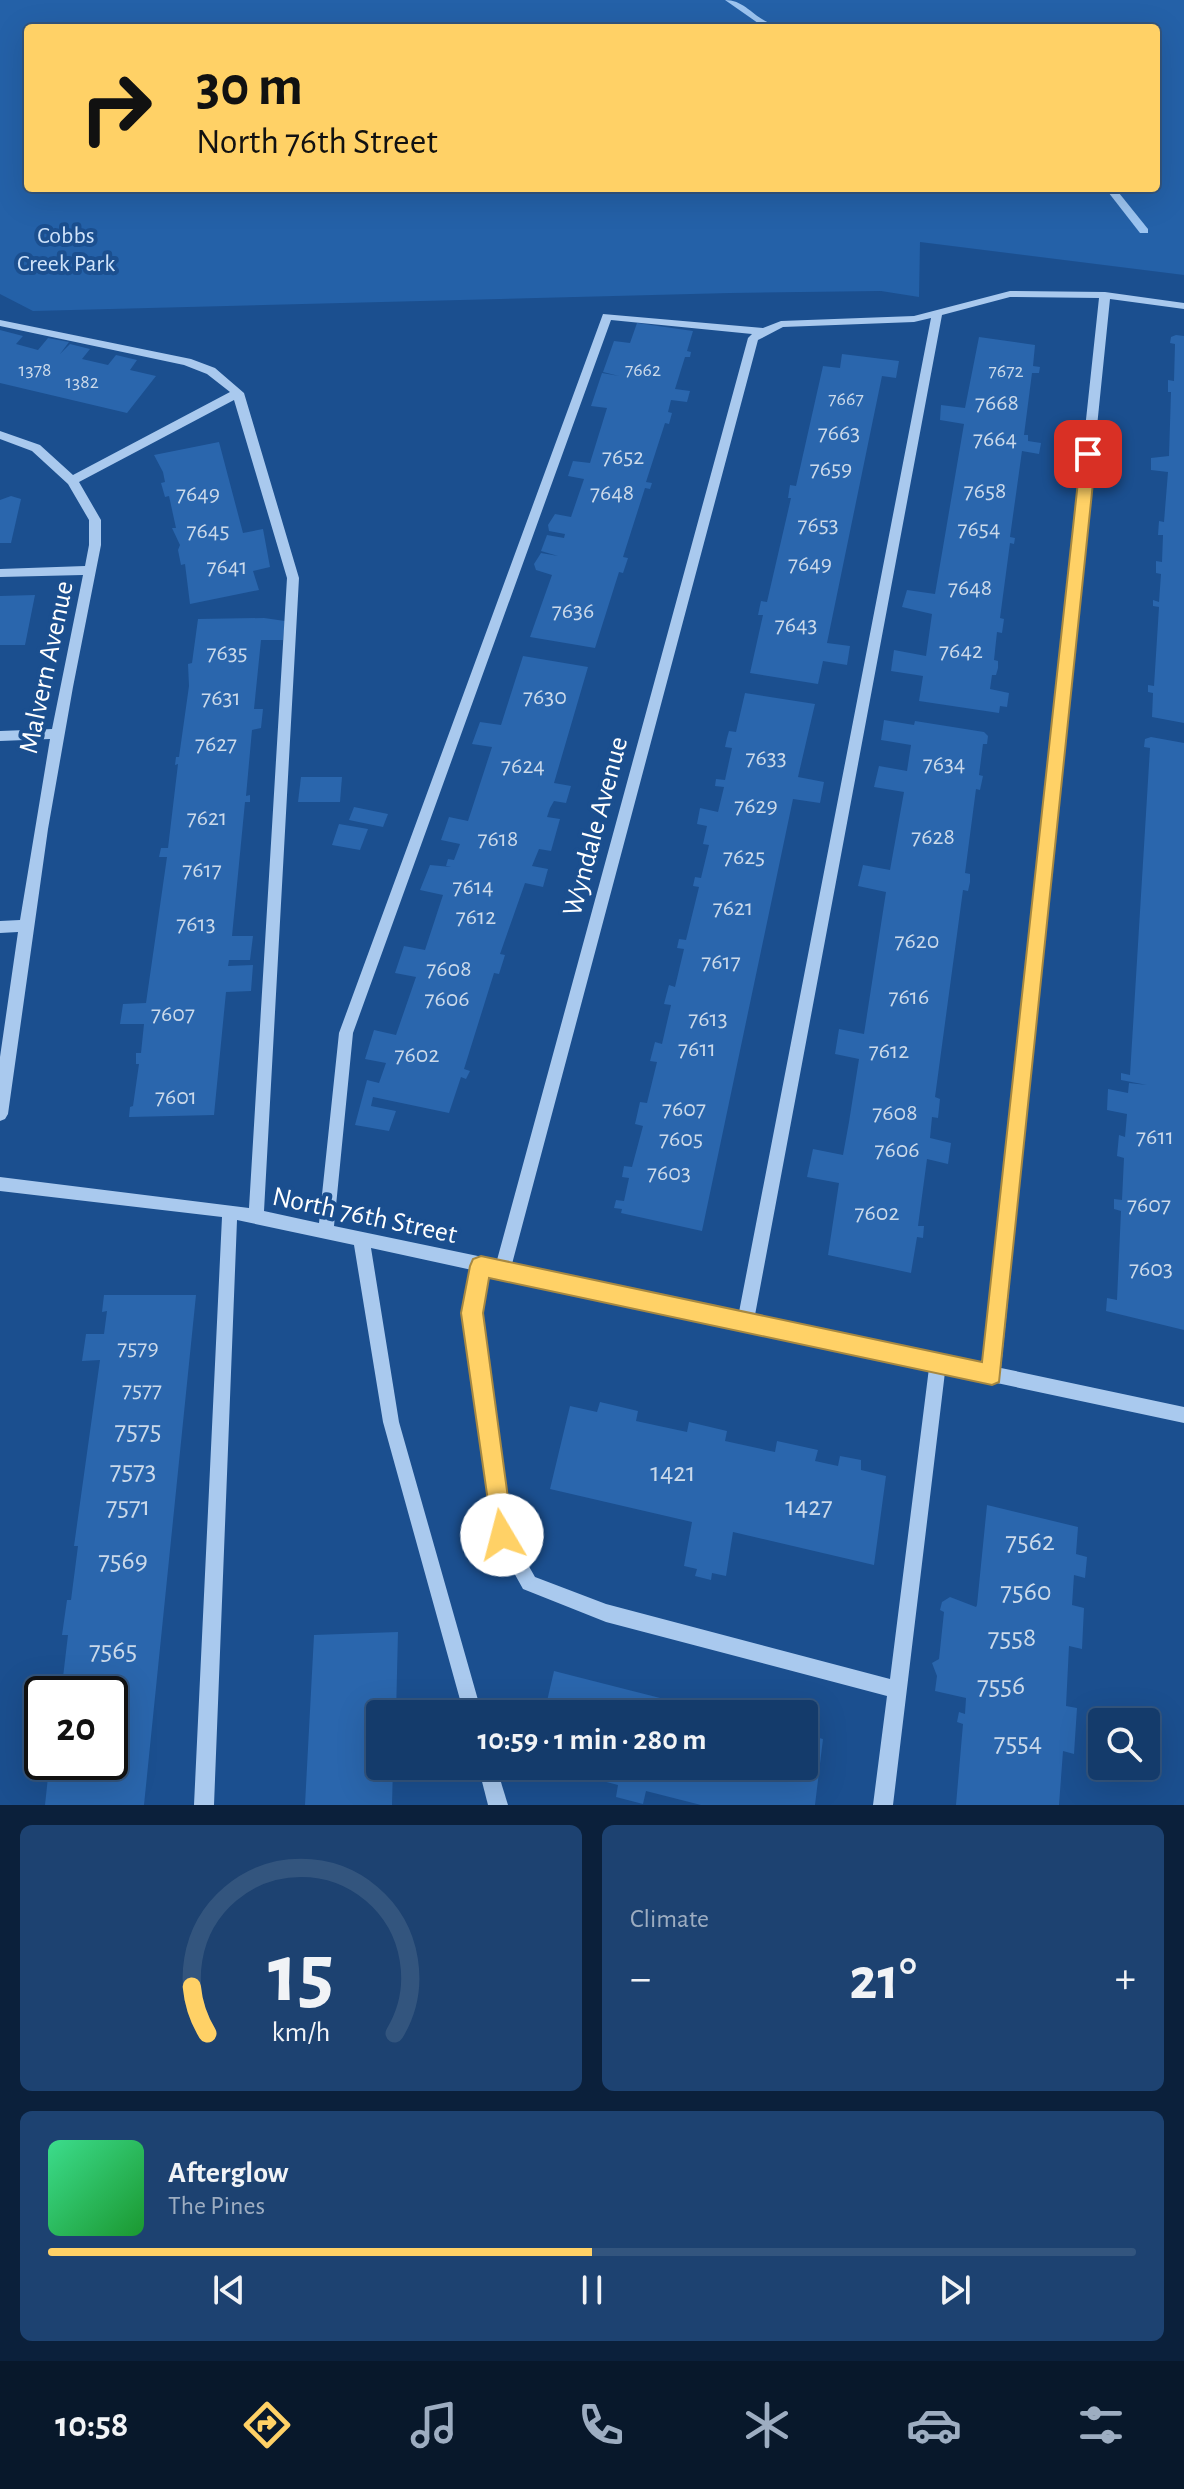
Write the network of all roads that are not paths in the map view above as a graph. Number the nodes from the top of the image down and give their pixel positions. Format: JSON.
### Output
{"nodes":[{"id":1,"x":1105,"y":295,"type":"junction"},
{"id":2,"x":1184,"y":306,"type":"edge"},
{"id":3,"x":937,"y":313,"type":"junction"},
{"id":4,"x":0,"y":323,"type":"edge"},
{"id":5,"x":764,"y":332,"type":"junction"},
{"id":6,"x":238,"y":393,"type":"junction"},
{"id":7,"x":0,"y":435,"type":"edge"},
{"id":8,"x":72,"y":481,"type":"junction"},
{"id":9,"x":89,"y":570,"type":"junction"},
{"id":10,"x":0,"y":573,"type":"edge"},
{"id":11,"x":54,"y":734,"type":"junction"},
{"id":12,"x":0,"y":736,"type":"edge"},
{"id":13,"x":24,"y":926,"type":"junction"},
{"id":14,"x":0,"y":927,"type":"edge"},
{"id":15,"x":0,"y":1114,"type":"edge"},
{"id":16,"x":0,"y":1184,"type":"edge"},
{"id":17,"x":230,"y":1211,"type":"junction"},
{"id":18,"x":256,"y":1217,"type":"junction"},
{"id":19,"x":326,"y":1231,"type":"junction"},
{"id":20,"x":361,"y":1239,"type":"junction"},
{"id":21,"x":481,"y":1266,"type":"junction"},
{"id":22,"x":502,"y":1270,"type":"junction"},
{"id":23,"x":746,"y":1320,"type":"junction"},
{"id":24,"x":938,"y":1363,"type":"junction"},
{"id":25,"x":992,"y":1374,"type":"junction"},
{"id":26,"x":1184,"y":1415,"type":"edge"},
{"id":27,"x":898,"y":1690,"type":"junction"},
{"id":28,"x":469,"y":1700,"type":"edge"},
{"id":29,"x":491,"y":1780,"type":"edge"},
{"id":30,"x":204,"y":1805,"type":"edge"},
{"id":31,"x":498,"y":1805,"type":"edge"},
{"id":32,"x":883,"y":1805,"type":"edge"}],
"edges":[{"from":1,"to":2,"type":"street"},
{"from":1,"to":3,"type":"street"},
{"from":1,"to":25,"type":"street"},
{"from":3,"to":5,"type":"street"},
{"from":3,"to":23,"type":"street"},
{"from":4,"to":6,"type":"street"},
{"from":5,"to":19,"type":"street"},
{"from":5,"to":22,"type":"street","name":"Wyndale Avenue"},
{"from":6,"to":8,"type":"street"},
{"from":6,"to":18,"type":"street"},
{"from":7,"to":8,"type":"street","name":"Malvern Avenue"},
{"from":8,"to":9,"type":"street","name":"Malvern Avenue"},
{"from":9,"to":10,"type":"street"},
{"from":9,"to":11,"type":"street","name":"Malvern Avenue"},
{"from":11,"to":12,"type":"street"},
{"from":11,"to":13,"type":"street","name":"Malvern Avenue"},
{"from":13,"to":14,"type":"street"},
{"from":13,"to":15,"type":"street","name":"Malvern Avenue"},
{"from":16,"to":17,"type":"street","name":"North 76th Street"},
{"from":17,"to":18,"type":"street","name":"North 76th Street"},
{"from":17,"to":30,"type":"street"},
{"from":18,"to":19,"type":"street","name":"North 76th Street"},
{"from":19,"to":20,"type":"street","name":"North 76th Street"},
{"from":20,"to":21,"type":"street","name":"North 76th Street"},
{"from":20,"to":28,"type":"street"},
{"from":21,"to":22,"type":"street","name":"North 76th Street"},
{"from":21,"to":27,"type":"street"},
{"from":22,"to":23,"type":"street","name":"North 76th Street"},
{"from":23,"to":24,"type":"street","name":"North 76th Street"},
{"from":24,"to":25,"type":"street","name":"North 76th Street"},
{"from":24,"to":27,"type":"street"},
{"from":25,"to":26,"type":"street","name":"North 76th Street"},
{"from":27,"to":32,"type":"street"},
{"from":29,"to":31,"type":"street"}]}
